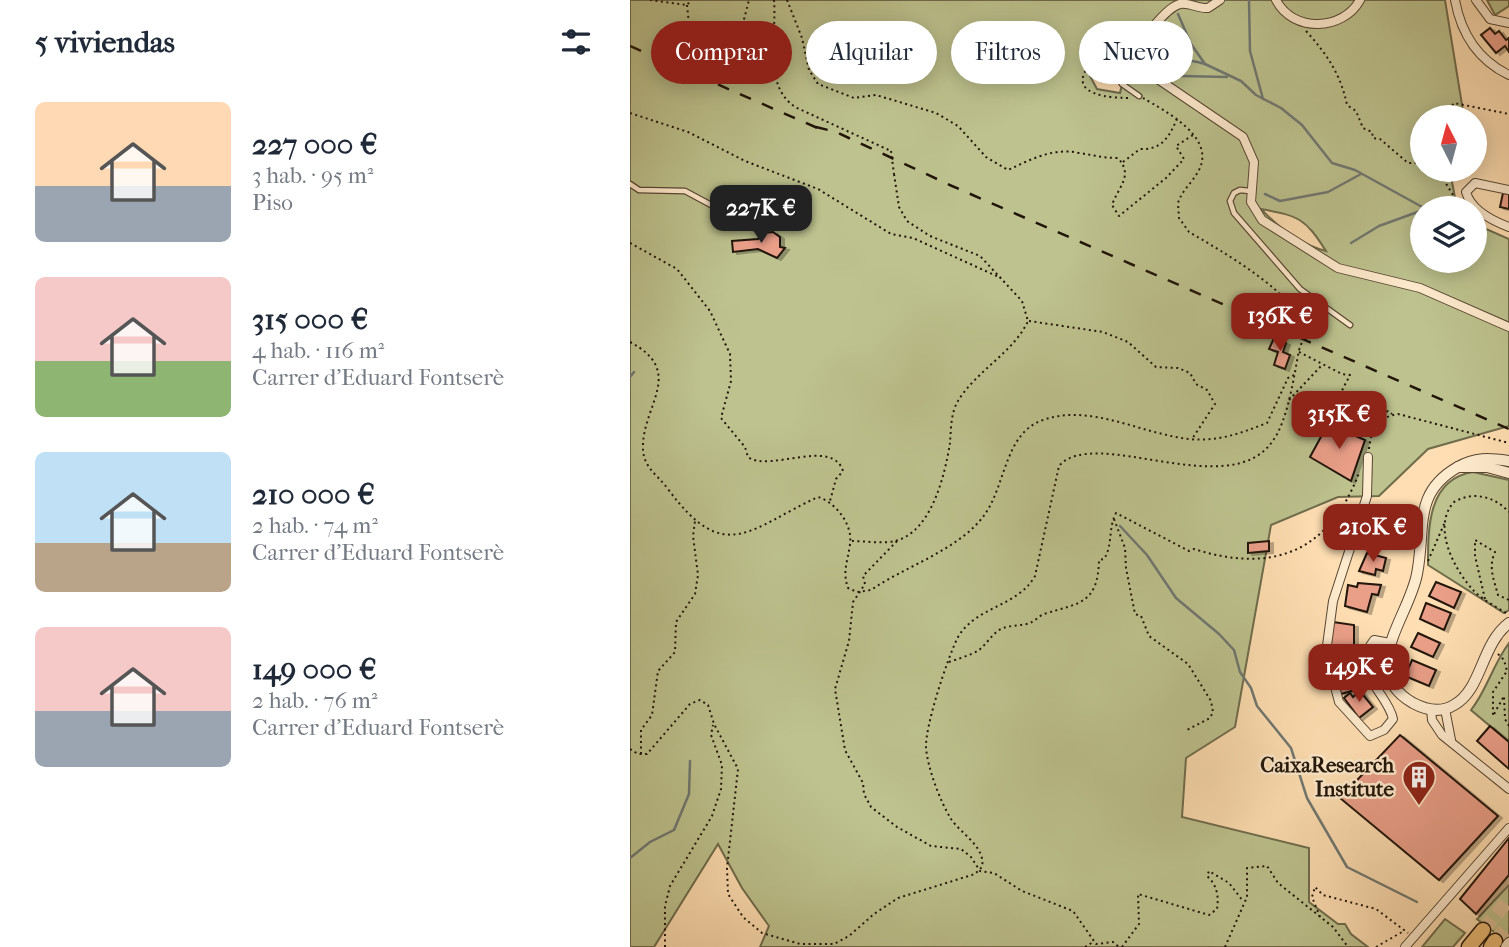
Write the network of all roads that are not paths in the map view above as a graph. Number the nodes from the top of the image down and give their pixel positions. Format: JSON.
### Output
{"nodes":[{"id":1,"x":1220,"y":0,"type":"edge"},
{"id":2,"x":1276,"y":0,"type":"edge"},
{"id":3,"x":1360,"y":0,"type":"edge"},
{"id":4,"x":1455,"y":0,"type":"edge"},
{"id":5,"x":1476,"y":0,"type":"edge"},
{"id":6,"x":1161,"y":21,"type":"edge"},
{"id":7,"x":1509,"y":23,"type":"edge"},
{"id":8,"x":1509,"y":75,"type":"edge"},
{"id":9,"x":1123,"y":84,"type":"edge"},
{"id":10,"x":1165,"y":84,"type":"edge"},
{"id":11,"x":1139,"y":96,"type":"road end"},
{"id":12,"x":630,"y":184,"type":"edge"},
{"id":13,"x":1509,"y":190,"type":"edge"},
{"id":14,"x":1250,"y":191,"type":"junction"},
{"id":15,"x":1509,"y":227,"type":"edge"},
{"id":16,"x":758,"y":230,"type":"dead end"},
{"id":17,"x":1350,"y":325,"type":"dead end"},
{"id":18,"x":1509,"y":327,"type":"edge"},
{"id":19,"x":1368,"y":457,"type":"road end"},
{"id":20,"x":1509,"y":461,"type":"edge"},
{"id":21,"x":1458,"y":467,"type":"junction"},
{"id":22,"x":1509,"y":473,"type":"edge"},
{"id":23,"x":1508,"y":618,"type":"edge"},
{"id":24,"x":1390,"y":643,"type":"junction"},
{"id":25,"x":1432,"y":709,"type":"junction"},
{"id":26,"x":1445,"y":709,"type":"junction"},
{"id":27,"x":1451,"y":740,"type":"junction"},
{"id":28,"x":1509,"y":789,"type":"edge"},
{"id":29,"x":1509,"y":828,"type":"edge"},
{"id":30,"x":1483,"y":930,"type":"tunnel mouth"},
{"id":31,"x":1405,"y":947,"type":"edge"},
{"id":32,"x":1469,"y":947,"type":"edge"}],
"edges":[{"from":1,"to":6,"type":"street"},
{"from":2,"to":3,"type":"street"},
{"from":4,"to":8,"type":"street"},
{"from":5,"to":7,"type":"street"},
{"from":9,"to":11,"type":"lane"},
{"from":10,"to":14,"type":"street"},
{"from":12,"to":16,"type":"lane"},
{"from":13,"to":15,"type":"street"},
{"from":14,"to":17,"type":"lane"},
{"from":14,"to":18,"type":"street"},
{"from":19,"to":24,"type":"street"},
{"from":20,"to":21,"type":"street"},
{"from":21,"to":22,"type":"street"},
{"from":21,"to":24,"type":"street"},
{"from":23,"to":26,"type":"street"},
{"from":24,"to":25,"type":"street"},
{"from":25,"to":26,"type":"street"},
{"from":25,"to":27,"type":"street"},
{"from":26,"to":27,"type":"street"},
{"from":27,"to":28,"type":"street"},
{"from":29,"to":31,"type":"street"},
{"from":30,"to":32,"type":"highway"}]}
